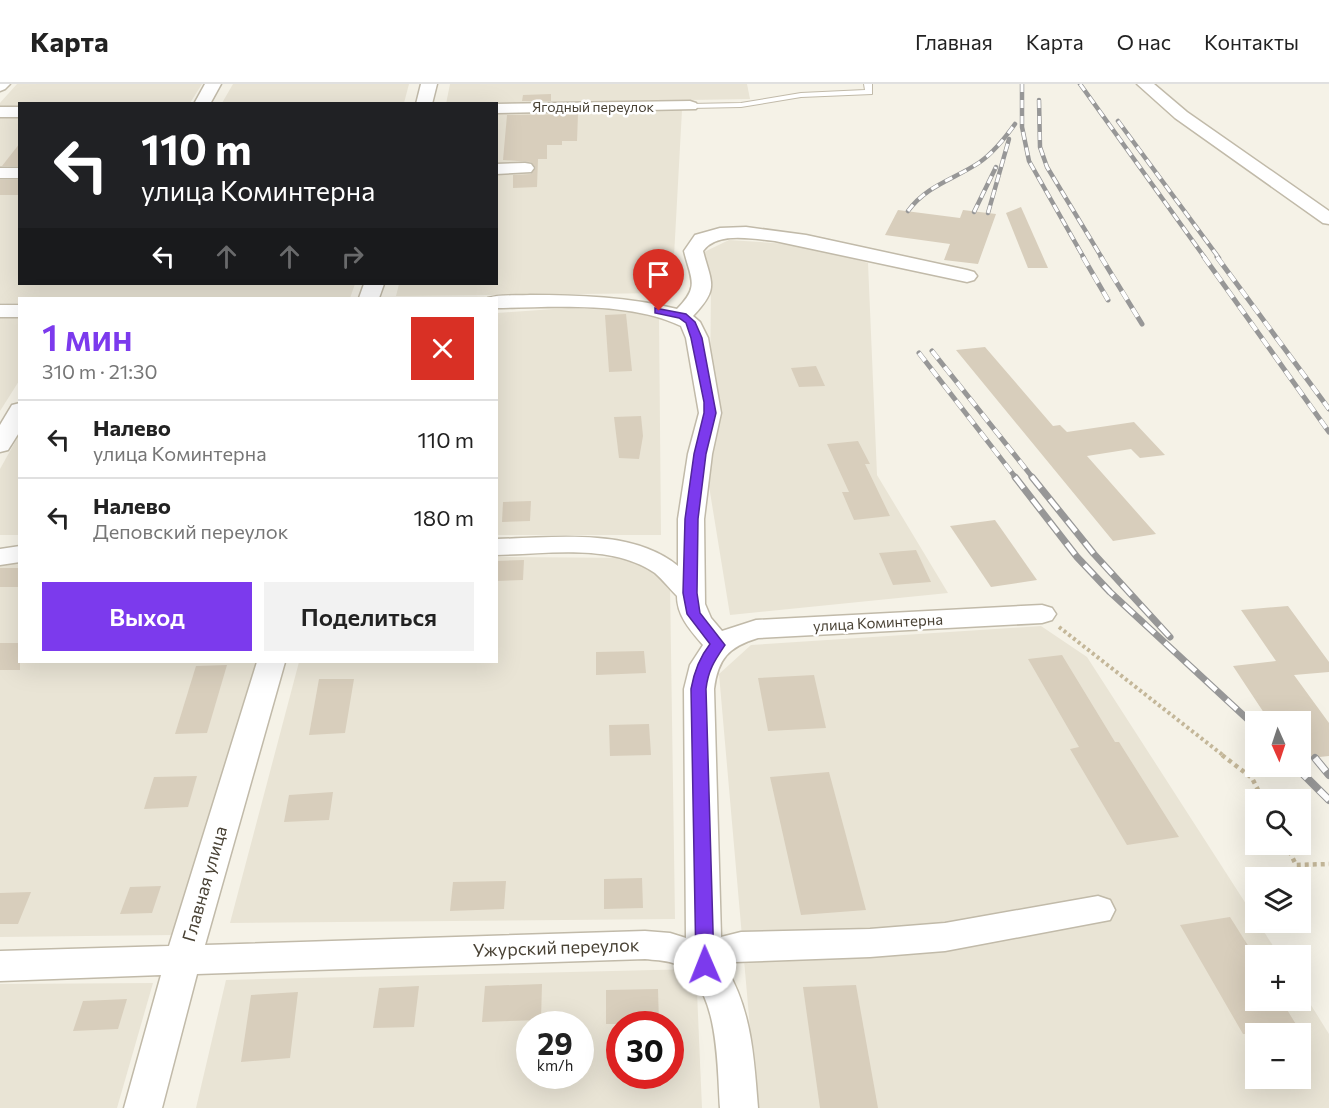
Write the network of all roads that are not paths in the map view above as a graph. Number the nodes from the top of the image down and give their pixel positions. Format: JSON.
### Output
{"nodes":[{"id":1,"x":213,"y":84,"type":"edge"},
{"id":2,"x":429,"y":84,"type":"edge"},
{"id":3,"x":868,"y":84,"type":"edge"},
{"id":4,"x":1145,"y":84,"type":"edge"},
{"id":5,"x":203,"y":102,"type":"edge"},
{"id":6,"x":424,"y":102,"type":"edge"},
{"id":7,"x":690,"y":106,"type":"joint"},
{"id":8,"x":498,"y":108,"type":"edge"},
{"id":9,"x":0,"y":112,"type":"edge"},
{"id":10,"x":18,"y":112,"type":"edge"},
{"id":11,"x":525,"y":168,"type":"dead end"},
{"id":12,"x":498,"y":169,"type":"edge"},
{"id":13,"x":0,"y":173,"type":"edge"},
{"id":14,"x":18,"y":173,"type":"edge"},
{"id":15,"x":1329,"y":219,"type":"edge"},
{"id":16,"x":967,"y":276,"type":"dead end"},
{"id":17,"x":498,"y":302,"type":"edge"},
{"id":18,"x":0,"y":311,"type":"edge"},
{"id":19,"x":18,"y":311,"type":"edge"},
{"id":20,"x":682,"y":316,"type":"junction"},
{"id":21,"x":18,"y":414,"type":"edge"},
{"id":22,"x":0,"y":445,"type":"edge"},
{"id":23,"x":498,"y":548,"type":"edge"},
{"id":24,"x":18,"y":554,"type":"edge"},
{"id":25,"x":0,"y":557,"type":"edge"},
{"id":26,"x":690,"y":593,"type":"junction"},
{"id":27,"x":1042,"y":614,"type":"road end"},
{"id":28,"x":718,"y":645,"type":"junction"},
{"id":29,"x":271,"y":663,"type":"edge"},
{"id":30,"x":1098,"y":910,"type":"dead end"},
{"id":31,"x":183,"y":959,"type":"junction"},
{"id":32,"x":705,"y":965,"type":"junction"},
{"id":33,"x":0,"y":966,"type":"edge"},
{"id":34,"x":143,"y":1108,"type":"edge"},
{"id":35,"x":739,"y":1108,"type":"edge"}],
"edges":[{"from":1,"to":5,"type":"street"},
{"from":2,"to":6,"type":"street"},
{"from":3,"to":7,"type":"lane"},
{"from":4,"to":15,"type":"street"},
{"from":7,"to":8,"type":"street","name":"Ягодный переулок"},
{"from":9,"to":10,"type":"street"},
{"from":11,"to":12,"type":"street"},
{"from":13,"to":14,"type":"street"},
{"from":16,"to":20,"type":"street"},
{"from":17,"to":20,"type":"street"},
{"from":18,"to":19,"type":"street"},
{"from":20,"to":26,"type":"street"},
{"from":21,"to":22,"type":"street"},
{"from":23,"to":26,"type":"street"},
{"from":24,"to":25,"type":"street"},
{"from":26,"to":28,"type":"street"},
{"from":27,"to":28,"type":"street","name":"улица Коминтерна"},
{"from":28,"to":32,"type":"street"},
{"from":29,"to":31,"type":"street","name":"Главная улица"},
{"from":30,"to":32,"type":"street"},
{"from":31,"to":32,"type":"street","name":"Ужурский переулок"},
{"from":31,"to":33,"type":"street","name":"Ужурский переулок"},
{"from":31,"to":34,"type":"street","name":"Главная улица"},
{"from":32,"to":35,"type":"street"}]}
